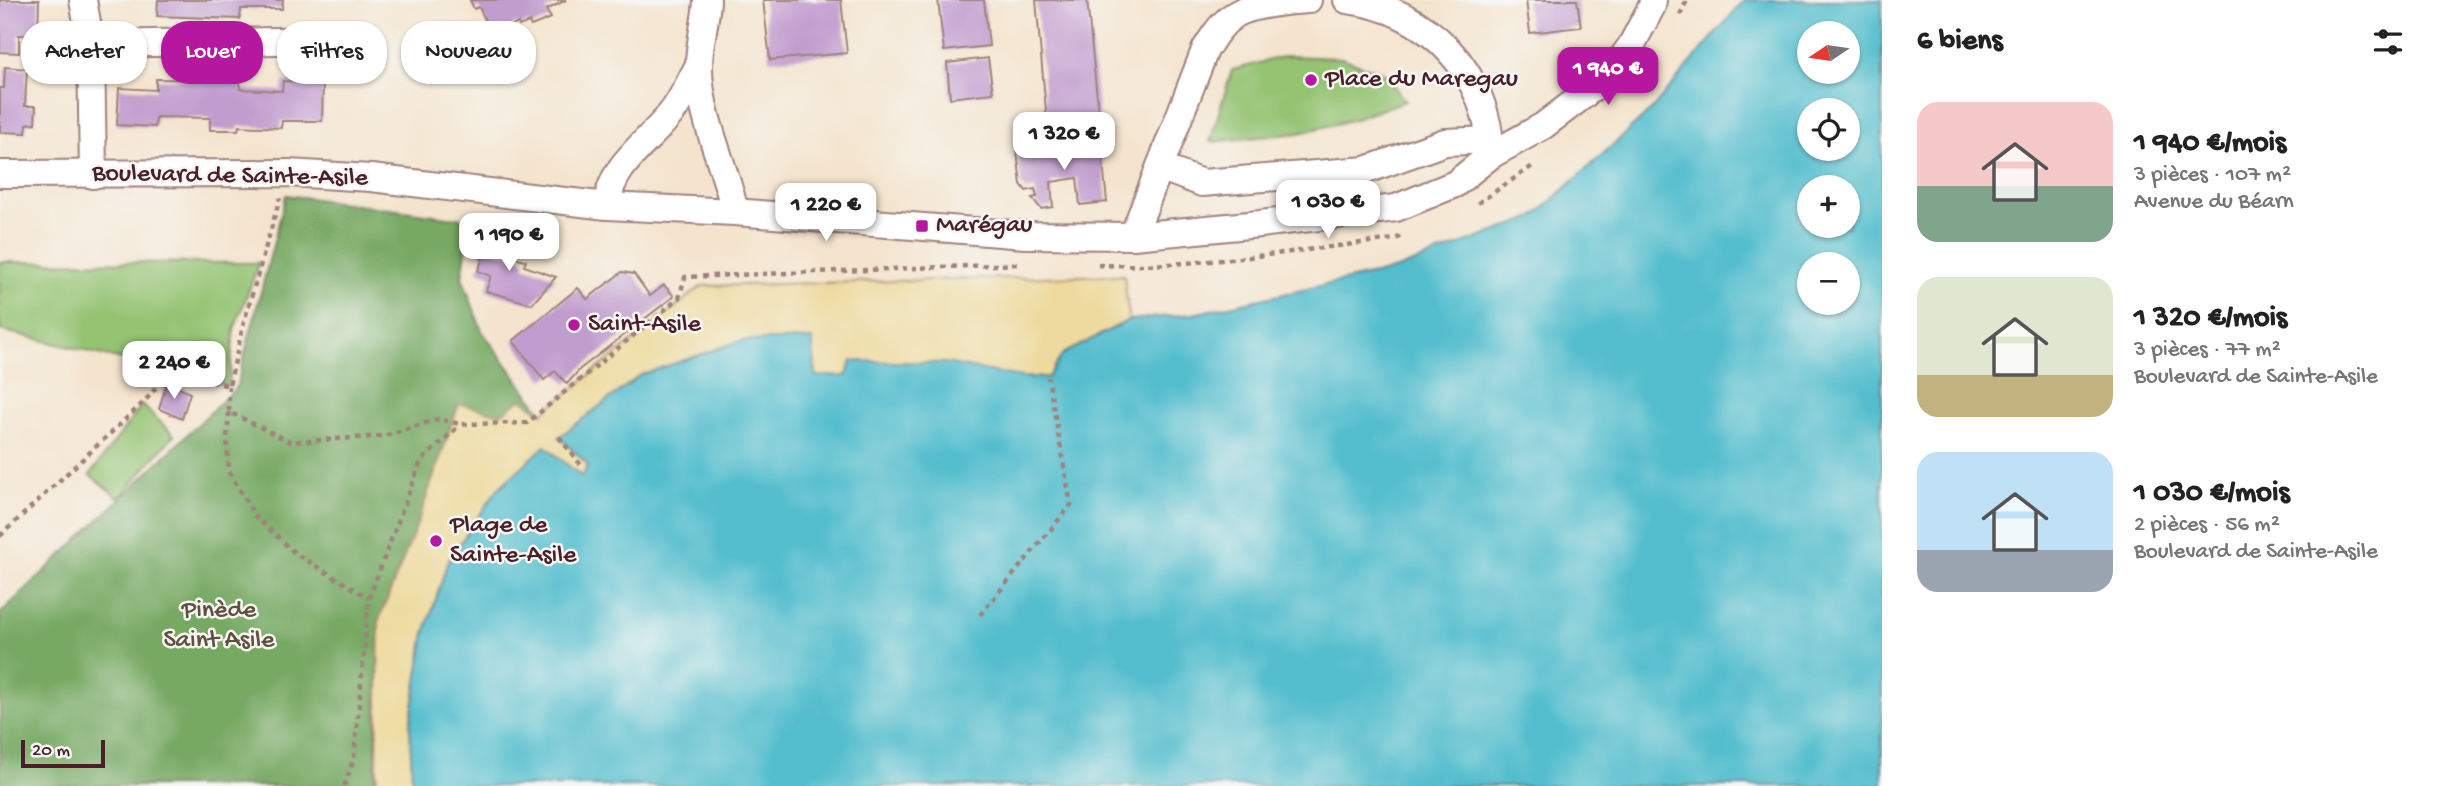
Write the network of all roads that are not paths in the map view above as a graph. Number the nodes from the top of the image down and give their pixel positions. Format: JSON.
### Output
{"nodes":[{"id":1,"x":83,"y":0,"type":"edge"},
{"id":2,"x":707,"y":0,"type":"edge"},
{"id":3,"x":1308,"y":0,"type":"edge"},
{"id":4,"x":1347,"y":0,"type":"edge"},
{"id":5,"x":1653,"y":0,"type":"edge"},
{"id":6,"x":1388,"y":5,"type":"edge"},
{"id":7,"x":1231,"y":7,"type":"edge"},
{"id":8,"x":87,"y":21,"type":"edge"},
{"id":9,"x":277,"y":41,"type":"edge"},
{"id":10,"x":147,"y":43,"type":"edge"},
{"id":11,"x":699,"y":65,"type":"junction"},
{"id":12,"x":92,"y":84,"type":"edge"},
{"id":13,"x":1491,"y":148,"type":"junction"},
{"id":14,"x":1160,"y":167,"type":"junction"},
{"id":15,"x":0,"y":174,"type":"edge"},
{"id":16,"x":93,"y":175,"type":"junction"},
{"id":17,"x":607,"y":206,"type":"junction"},
{"id":18,"x":735,"y":212,"type":"junction"},
{"id":19,"x":1133,"y":236,"type":"junction"}],
"edges":[{"from":1,"to":8,"type":"street"},
{"from":2,"to":11,"type":"street"},
{"from":3,"to":7,"type":"street"},
{"from":4,"to":6,"type":"street"},
{"from":5,"to":13,"type":"street","name":"Boulevard de Sainte-Asile"},
{"from":6,"to":13,"type":"street"},
{"from":7,"to":14,"type":"street"},
{"from":9,"to":10,"type":"street"},
{"from":11,"to":17,"type":"street"},
{"from":11,"to":18,"type":"street"},
{"from":12,"to":16,"type":"street"},
{"from":13,"to":14,"type":"street"},
{"from":13,"to":19,"type":"street","name":"Boulevard de Sainte-Asile"},
{"from":14,"to":19,"type":"street"},
{"from":15,"to":16,"type":"street","name":"Boulevard de Sainte-Asile"},
{"from":16,"to":17,"type":"street","name":"Boulevard de Sainte-Asile"},
{"from":17,"to":18,"type":"street","name":"Boulevard de Sainte-Asile"},
{"from":18,"to":19,"type":"street","name":"Boulevard de Sainte-Asile"}]}
